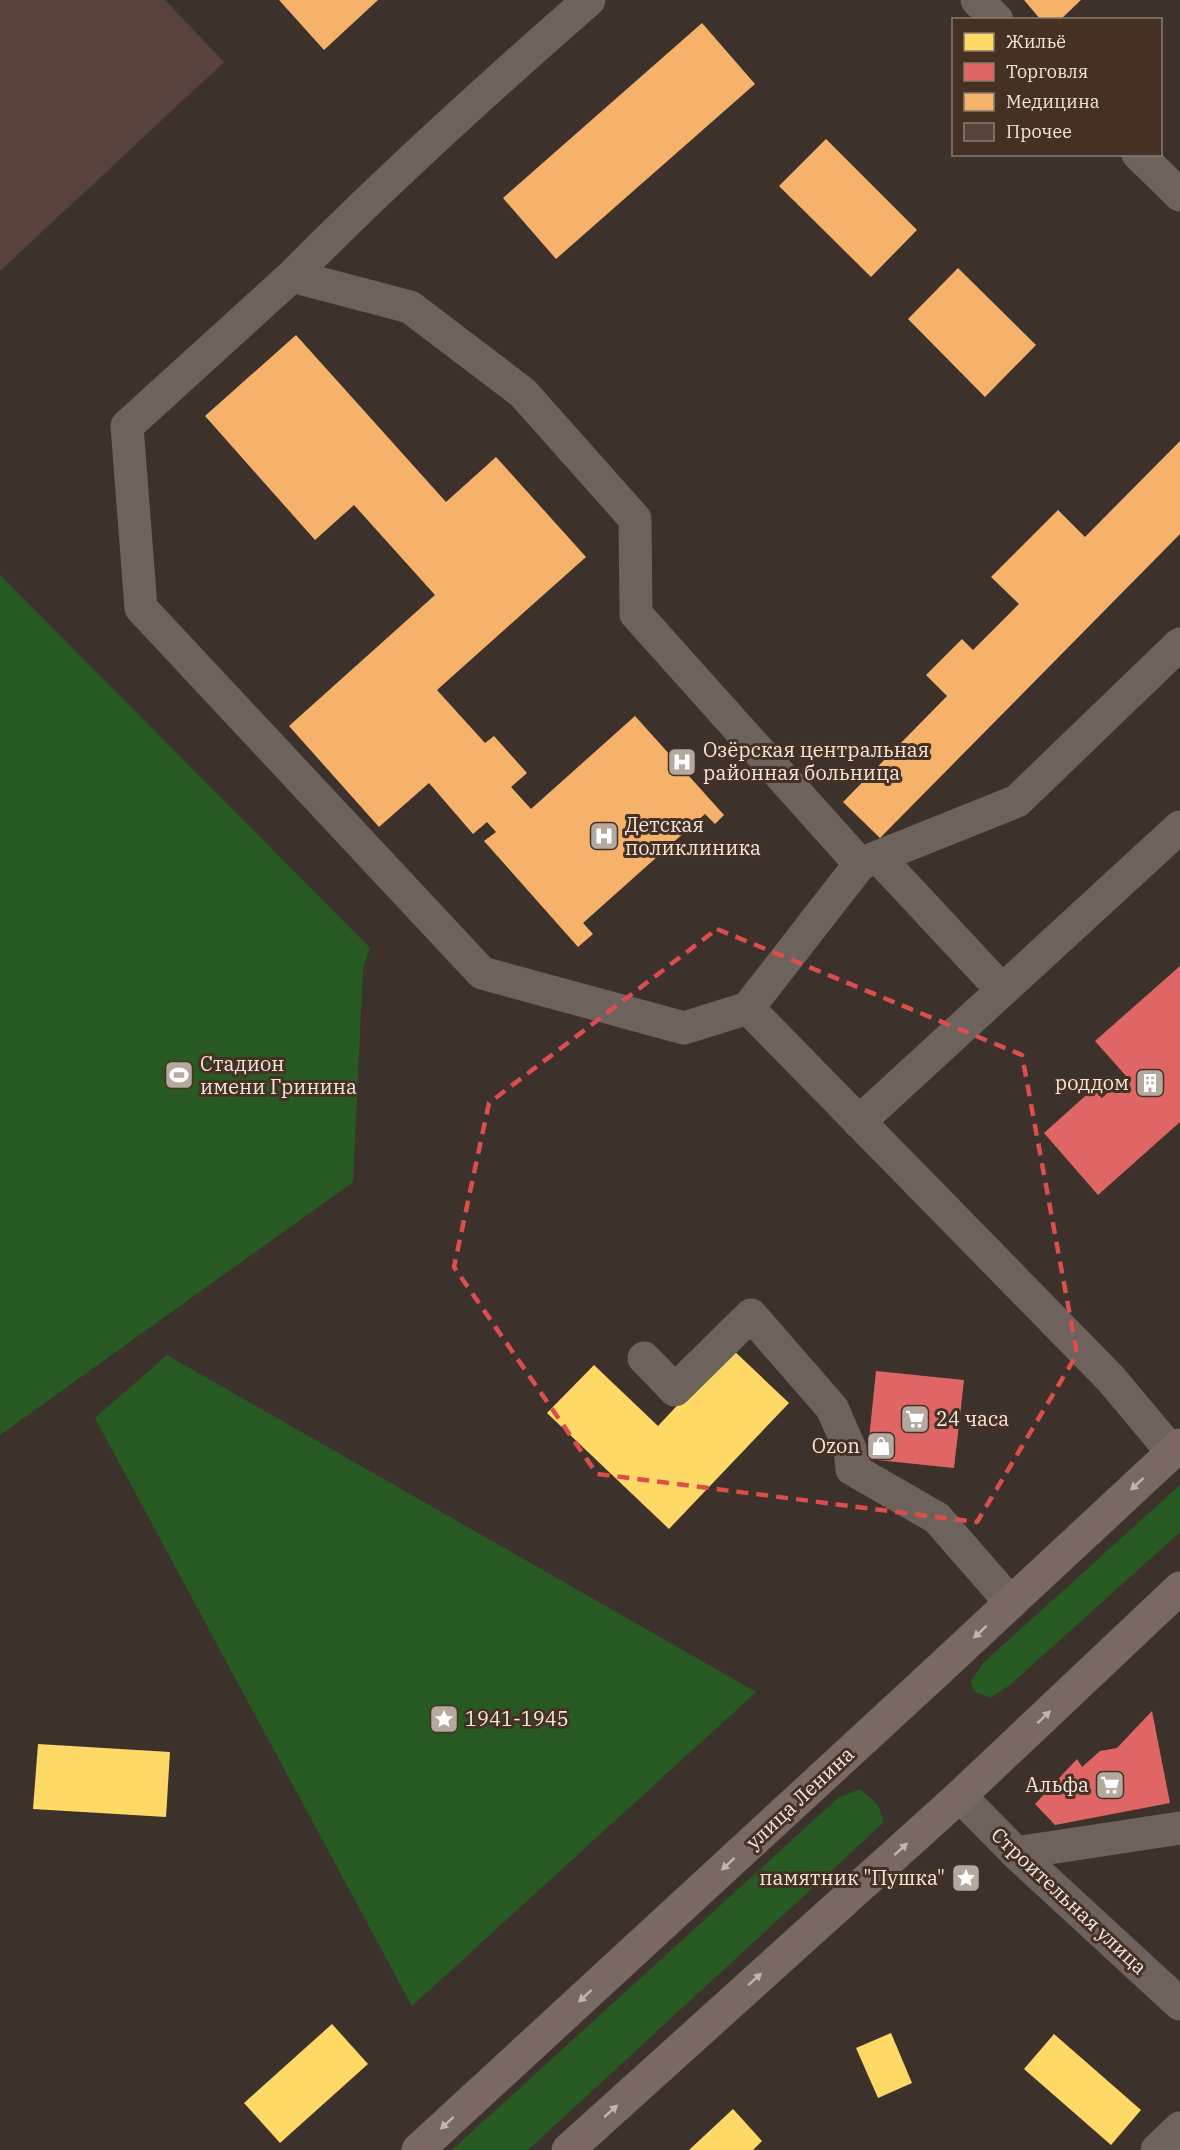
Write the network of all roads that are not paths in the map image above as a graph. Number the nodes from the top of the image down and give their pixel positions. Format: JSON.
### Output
{"nodes":[{"id":1,"x":589,"y":0,"type":"edge"},
{"id":2,"x":977,"y":0,"type":"edge"},
{"id":3,"x":995,"y":18,"type":"edge"},
{"id":4,"x":1140,"y":156,"type":"edge"},
{"id":5,"x":1180,"y":195,"type":"edge"},
{"id":6,"x":292,"y":276,"type":"junction"},
{"id":7,"x":1180,"y":644,"type":"edge"},
{"id":8,"x":1180,"y":827,"type":"edge"},
{"id":9,"x":869,"y":861,"type":"junction"},
{"id":10,"x":1002,"y":990,"type":"junction"},
{"id":11,"x":748,"y":1008,"type":"junction"},
{"id":12,"x":859,"y":1122,"type":"junction"},
{"id":13,"x":644,"y":1358,"type":"dead end"},
{"id":14,"x":1176,"y":1449,"type":"edge"},
{"id":15,"x":1180,"y":1588,"type":"edge"},
{"id":16,"x":1011,"y":1603,"type":"junction"},
{"id":17,"x":960,"y":1796,"type":"junction"},
{"id":18,"x":1180,"y":1828,"type":"edge"},
{"id":19,"x":1016,"y":1853,"type":"junction"},
{"id":20,"x":1180,"y":2004,"type":"edge"},
{"id":21,"x":1180,"y":2128,"type":"edge"},
{"id":22,"x":418,"y":2150,"type":"edge"},
{"id":23,"x":568,"y":2150,"type":"edge"},
{"id":24,"x":1157,"y":2150,"type":"edge"}],
"edges":[{"from":1,"to":6,"type":"street"},
{"from":2,"to":3,"type":"street"},
{"from":4,"to":5,"type":"street"},
{"from":6,"to":9,"type":"street"},
{"from":6,"to":11,"type":"street"},
{"from":7,"to":9,"type":"street"},
{"from":8,"to":10,"type":"street"},
{"from":9,"to":10,"type":"street"},
{"from":9,"to":11,"type":"street"},
{"from":10,"to":12,"type":"street"},
{"from":11,"to":12,"type":"street"},
{"from":12,"to":14,"type":"street"},
{"from":13,"to":16,"type":"street"},
{"from":14,"to":16,"type":"main road","name":"улица Ленина","one_way":true},
{"from":17,"to":15,"type":"main road","one_way":true},
{"from":16,"to":22,"type":"main road","name":"улица Ленина","one_way":true},
{"from":17,"to":19,"type":"street","name":"Строительная улица"},
{"from":23,"to":17,"type":"main road","one_way":true},
{"from":18,"to":19,"type":"street"},
{"from":19,"to":20,"type":"street","name":"Строительная улица"},
{"from":21,"to":24,"type":"street"}]}
